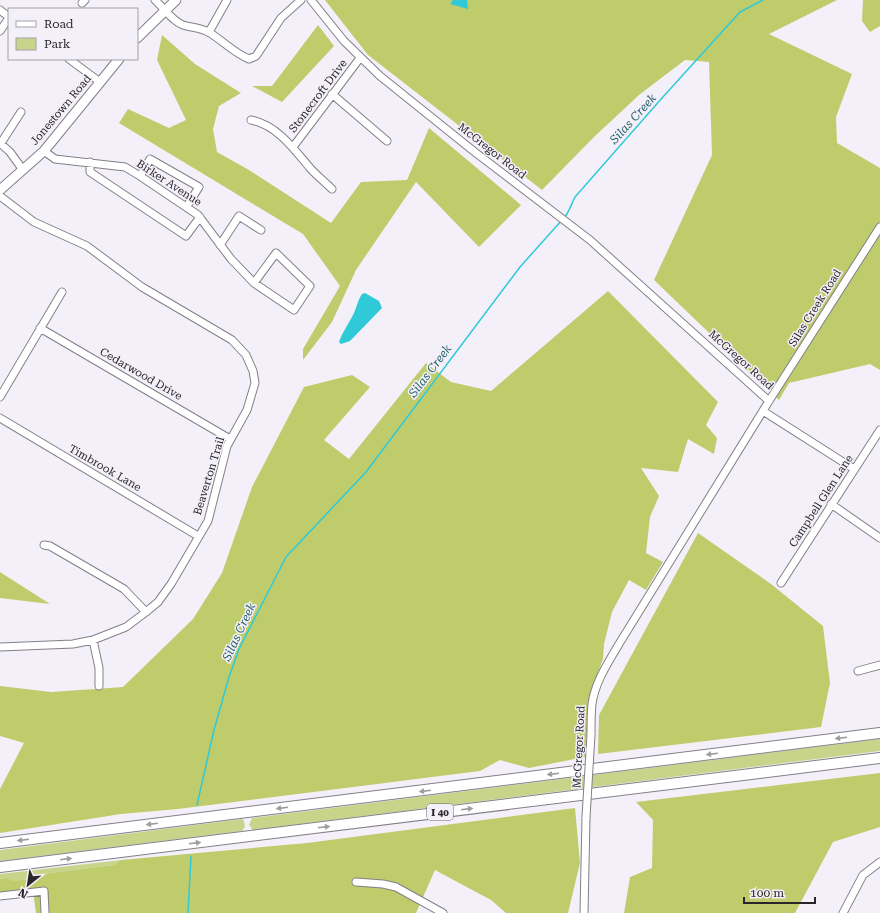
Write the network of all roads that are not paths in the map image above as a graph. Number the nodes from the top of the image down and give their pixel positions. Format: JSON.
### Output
{"nodes":[{"id":1,"x":155,"y":0,"type":"edge"},
{"id":2,"x":176,"y":0,"type":"edge"},
{"id":3,"x":227,"y":0,"type":"edge"},
{"id":4,"x":301,"y":0,"type":"edge"},
{"id":5,"x":311,"y":0,"type":"edge"},
{"id":6,"x":0,"y":10,"type":"edge"},
{"id":7,"x":166,"y":10,"type":"junction"},
{"id":8,"x":8,"y":16,"type":"edge"},
{"id":9,"x":8,"y":19,"type":"edge"},
{"id":10,"x":0,"y":31,"type":"edge"},
{"id":11,"x":209,"y":32,"type":"junction"},
{"id":12,"x":138,"y":37,"type":"edge"},
{"id":13,"x":360,"y":58,"type":"junction"},
{"id":14,"x":69,"y":60,"type":"edge"},
{"id":15,"x":118,"y":60,"type":"edge"},
{"id":16,"x":100,"y":82,"type":"junction"},
{"id":17,"x":332,"y":94,"type":"junction"},
{"id":18,"x":21,"y":112,"type":"dead end"},
{"id":19,"x":251,"y":120,"type":"dead end"},
{"id":20,"x":387,"y":141,"type":"dead end"},
{"id":21,"x":0,"y":143,"type":"edge"},
{"id":22,"x":293,"y":147,"type":"junction"},
{"id":23,"x":44,"y":151,"type":"junction"},
{"id":24,"x":90,"y":162,"type":"junction"},
{"id":25,"x":23,"y":170,"type":"junction"},
{"id":26,"x":140,"y":176,"type":"junction"},
{"id":27,"x":332,"y":189,"type":"dead end"},
{"id":28,"x":0,"y":190,"type":"edge"},
{"id":29,"x":0,"y":196,"type":"edge"},
{"id":30,"x":187,"y":206,"type":"junction"},
{"id":31,"x":200,"y":217,"type":"junction"},
{"id":32,"x":880,"y":227,"type":"edge"},
{"id":33,"x":261,"y":230,"type":"dead end"},
{"id":34,"x":220,"y":244,"type":"junction"},
{"id":35,"x":254,"y":282,"type":"junction"},
{"id":36,"x":62,"y":292,"type":"dead end"},
{"id":37,"x":40,"y":328,"type":"junction"},
{"id":38,"x":0,"y":397,"type":"edge"},
{"id":39,"x":769,"y":401,"type":"junction"},
{"id":40,"x":763,"y":411,"type":"junction"},
{"id":41,"x":0,"y":418,"type":"edge"},
{"id":42,"x":880,"y":432,"type":"edge"},
{"id":43,"x":230,"y":439,"type":"junction"},
{"id":44,"x":854,"y":469,"type":"junction"},
{"id":45,"x":831,"y":504,"type":"junction"},
{"id":46,"x":198,"y":536,"type":"junction"},
{"id":47,"x":880,"y":538,"type":"edge"},
{"id":48,"x":44,"y":545,"type":"dead end"},
{"id":49,"x":781,"y":583,"type":"dead end"},
{"id":50,"x":146,"y":612,"type":"junction"},
{"id":51,"x":93,"y":640,"type":"junction"},
{"id":52,"x":0,"y":647,"type":"edge"},
{"id":53,"x":880,"y":665,"type":"edge"},
{"id":54,"x":858,"y":670,"type":"dead end"},
{"id":55,"x":99,"y":686,"type":"dead end"},
{"id":56,"x":880,"y":733,"type":"edge"},
{"id":57,"x":880,"y":758,"type":"edge"},
{"id":58,"x":0,"y":843,"type":"edge"},
{"id":59,"x":880,"y":862,"type":"edge"},
{"id":60,"x":0,"y":867,"type":"edge"},
{"id":61,"x":356,"y":882,"type":"dead end"},
{"id":62,"x":0,"y":896,"type":"edge"},
{"id":63,"x":440,"y":912,"type":"edge"},
{"id":64,"x":45,"y":913,"type":"edge"},
{"id":65,"x":584,"y":913,"type":"edge"},
{"id":66,"x":843,"y":913,"type":"edge"}],
"edges":[{"from":1,"to":7,"type":"street"},
{"from":2,"to":7,"type":"main road"},
{"from":3,"to":11,"type":"street"},
{"from":4,"to":11,"type":"street"},
{"from":5,"to":13,"type":"street","name":"McGregor Road"},
{"from":6,"to":8,"type":"street"},
{"from":7,"to":11,"type":"street"},
{"from":7,"to":12,"type":"main road"},
{"from":9,"to":10,"type":"street"},
{"from":13,"to":17,"type":"street","name":"Stonecroft Drive"},
{"from":13,"to":39,"type":"street","name":"McGregor Road"},
{"from":14,"to":16,"type":"street"},
{"from":15,"to":16,"type":"main road","name":"Jonestown Road"},
{"from":16,"to":23,"type":"main road","name":"Jonestown Road"},
{"from":17,"to":20,"type":"street"},
{"from":17,"to":22,"type":"street","name":"Stonecroft Drive"},
{"from":18,"to":21,"type":"street"},
{"from":19,"to":22,"type":"street"},
{"from":21,"to":25,"type":"street"},
{"from":22,"to":27,"type":"street"},
{"from":23,"to":24,"type":"street","name":"Birker Avenue"},
{"from":23,"to":25,"type":"main road","name":"Jonestown Road"},
{"from":24,"to":26,"type":"street","name":"Birker Avenue"},
{"from":24,"to":31,"type":"street"},
{"from":25,"to":28,"type":"main road","name":"Jonestown Road"},
{"from":26,"to":30,"type":"street","name":"Birker Avenue"},
{"from":26,"to":30,"type":"street"},
{"from":29,"to":43,"type":"street","name":"Beaverton Trail"},
{"from":30,"to":31,"type":"street","name":"Birker Avenue"},
{"from":31,"to":34,"type":"street","name":"Birker Avenue"},
{"from":32,"to":39,"type":"street","name":"Silas Creek Road"},
{"from":33,"to":34,"type":"street"},
{"from":34,"to":35,"type":"street","name":"Birker Avenue"},
{"from":35,"to":35,"type":"street","name":"Birker Avenue"},
{"from":36,"to":37,"type":"street"},
{"from":37,"to":38,"type":"street"},
{"from":37,"to":43,"type":"street","name":"Cedarwood Drive"},
{"from":39,"to":40,"type":"street","name":"McGregor Road"},
{"from":40,"to":44,"type":"street"},
{"from":40,"to":65,"type":"street","name":"McGregor Road","bridge":true},
{"from":41,"to":46,"type":"street","name":"Timbrook Lane"},
{"from":42,"to":44,"type":"street","name":"Campbell Glen Lane"},
{"from":43,"to":46,"type":"street","name":"Beaverton Trail"},
{"from":44,"to":45,"type":"street","name":"Campbell Glen Lane"},
{"from":45,"to":47,"type":"street"},
{"from":45,"to":49,"type":"street","name":"Campbell Glen Lane"},
{"from":46,"to":50,"type":"street","name":"Beaverton Trail"},
{"from":48,"to":50,"type":"street"},
{"from":50,"to":51,"type":"street","name":"Beaverton Trail"},
{"from":51,"to":52,"type":"street","name":"Beaverton Trail"},
{"from":51,"to":55,"type":"street"},
{"from":53,"to":54,"type":"street"},
{"from":56,"to":58,"type":"highway","number":"I 40","one_way":true},
{"from":60,"to":57,"type":"highway","number":"I 40","one_way":true},
{"from":59,"to":66,"type":"street"},
{"from":61,"to":63,"type":"street"},
{"from":62,"to":64,"type":"street"}]}
